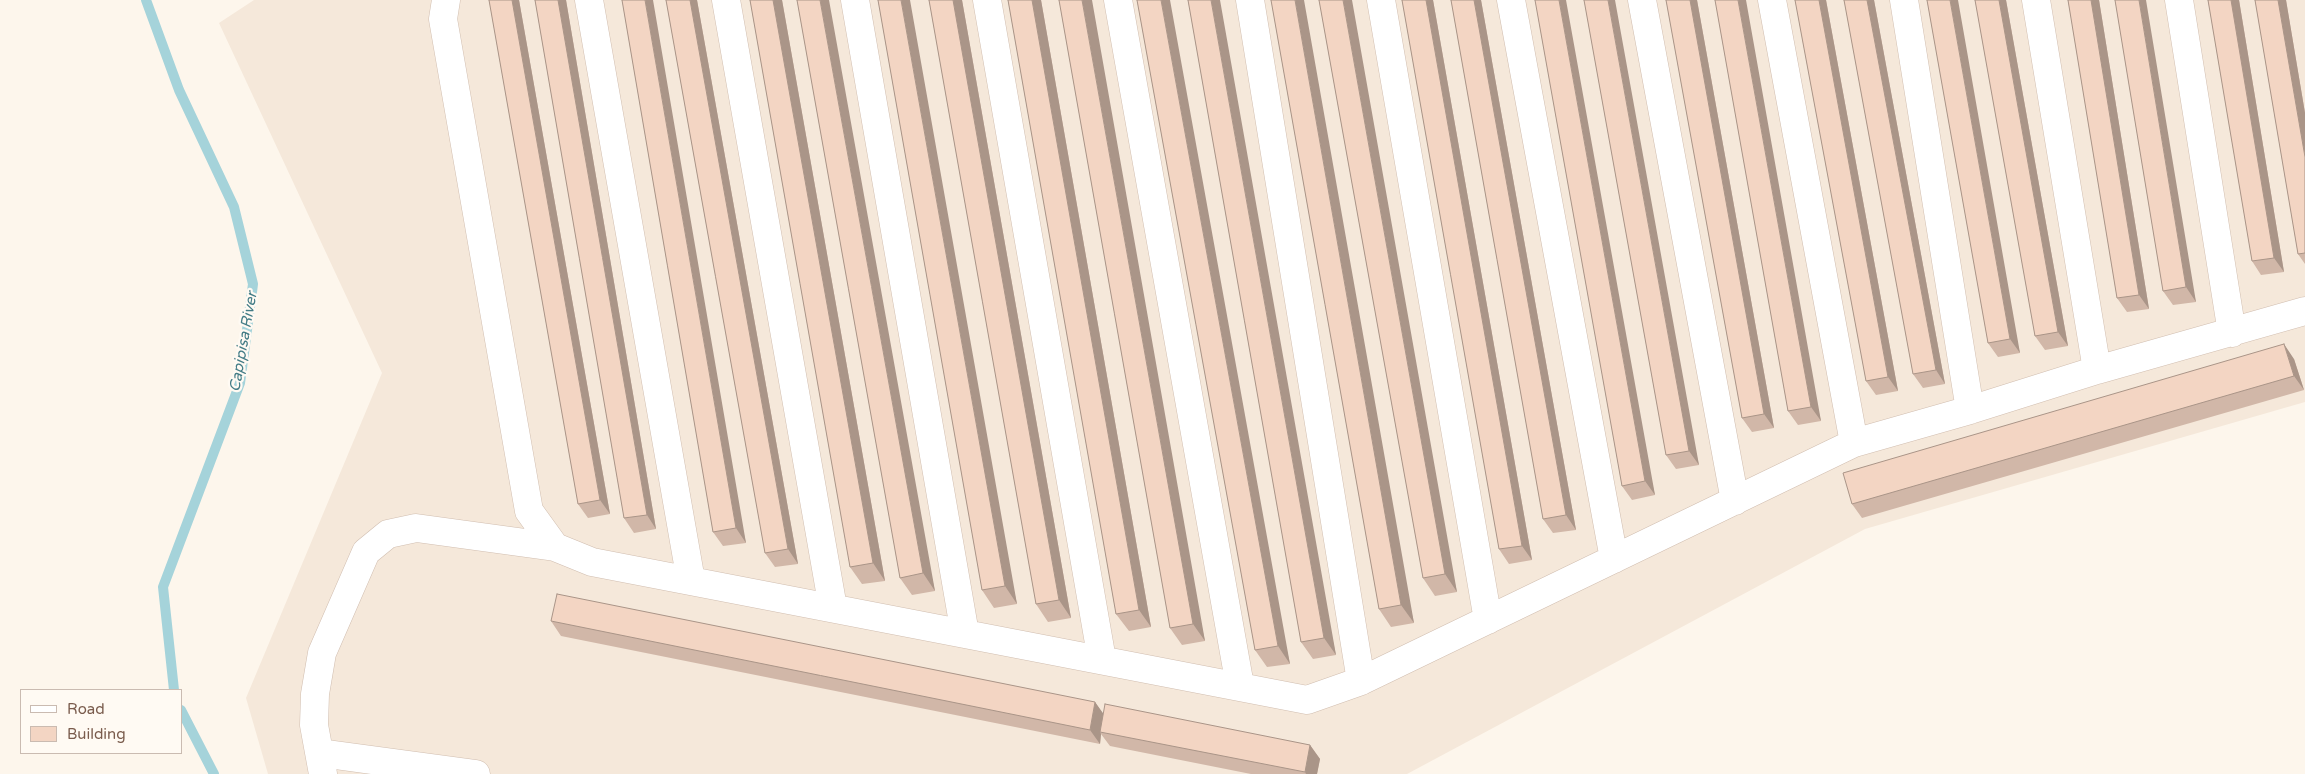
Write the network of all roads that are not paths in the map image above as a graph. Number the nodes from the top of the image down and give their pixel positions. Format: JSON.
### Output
{"nodes":[{"id":1,"x":446,"y":0,"type":"edge"},
{"id":2,"x":589,"y":0,"type":"edge"},
{"id":3,"x":726,"y":0,"type":"edge"},
{"id":4,"x":855,"y":0,"type":"edge"},
{"id":5,"x":987,"y":0,"type":"edge"},
{"id":6,"x":1118,"y":0,"type":"edge"},
{"id":7,"x":1250,"y":0,"type":"edge"},
{"id":8,"x":1381,"y":0,"type":"edge"},
{"id":9,"x":1511,"y":0,"type":"edge"},
{"id":10,"x":1642,"y":0,"type":"edge"},
{"id":11,"x":1772,"y":0,"type":"edge"},
{"id":12,"x":1904,"y":0,"type":"edge"},
{"id":13,"x":2036,"y":0,"type":"edge"},
{"id":14,"x":2179,"y":0,"type":"edge"},
{"id":15,"x":2305,"y":311,"type":"edge"},
{"id":16,"x":2232,"y":333,"type":"junction"},
{"id":17,"x":2097,"y":370,"type":"junction"},
{"id":18,"x":1970,"y":410,"type":"junction"},
{"id":19,"x":1854,"y":443,"type":"junction"},
{"id":20,"x":1735,"y":501,"type":"junction"},
{"id":21,"x":555,"y":547,"type":"junction"},
{"id":22,"x":1614,"y":559,"type":"junction"},
{"id":23,"x":690,"y":581,"type":"junction"},
{"id":24,"x":833,"y":608,"type":"junction"},
{"id":25,"x":1488,"y":620,"type":"junction"},
{"id":26,"x":965,"y":634,"type":"junction"},
{"id":27,"x":1102,"y":660,"type":"junction"},
{"id":28,"x":1361,"y":681,"type":"junction"},
{"id":29,"x":1240,"y":686,"type":"junction"},
{"id":30,"x":321,"y":764,"type":"edge"},
{"id":31,"x":476,"y":774,"type":"edge"}],
"edges":[{"from":1,"to":21,"type":"street"},
{"from":2,"to":23,"type":"street"},
{"from":3,"to":24,"type":"street"},
{"from":4,"to":26,"type":"street"},
{"from":5,"to":27,"type":"street"},
{"from":6,"to":29,"type":"street"},
{"from":7,"to":28,"type":"street"},
{"from":8,"to":25,"type":"street"},
{"from":9,"to":22,"type":"street"},
{"from":10,"to":20,"type":"street"},
{"from":11,"to":19,"type":"street"},
{"from":12,"to":18,"type":"street"},
{"from":13,"to":17,"type":"street"},
{"from":14,"to":16,"type":"street"},
{"from":15,"to":16,"type":"street"},
{"from":16,"to":17,"type":"street"},
{"from":17,"to":18,"type":"street"},
{"from":18,"to":19,"type":"street"},
{"from":19,"to":20,"type":"street"},
{"from":20,"to":22,"type":"street"},
{"from":21,"to":23,"type":"street"},
{"from":21,"to":30,"type":"street"},
{"from":22,"to":25,"type":"street"},
{"from":23,"to":24,"type":"street"},
{"from":24,"to":26,"type":"street"},
{"from":25,"to":28,"type":"street"},
{"from":26,"to":27,"type":"street"},
{"from":27,"to":29,"type":"street"},
{"from":28,"to":29,"type":"street"},
{"from":30,"to":31,"type":"street"}]}
